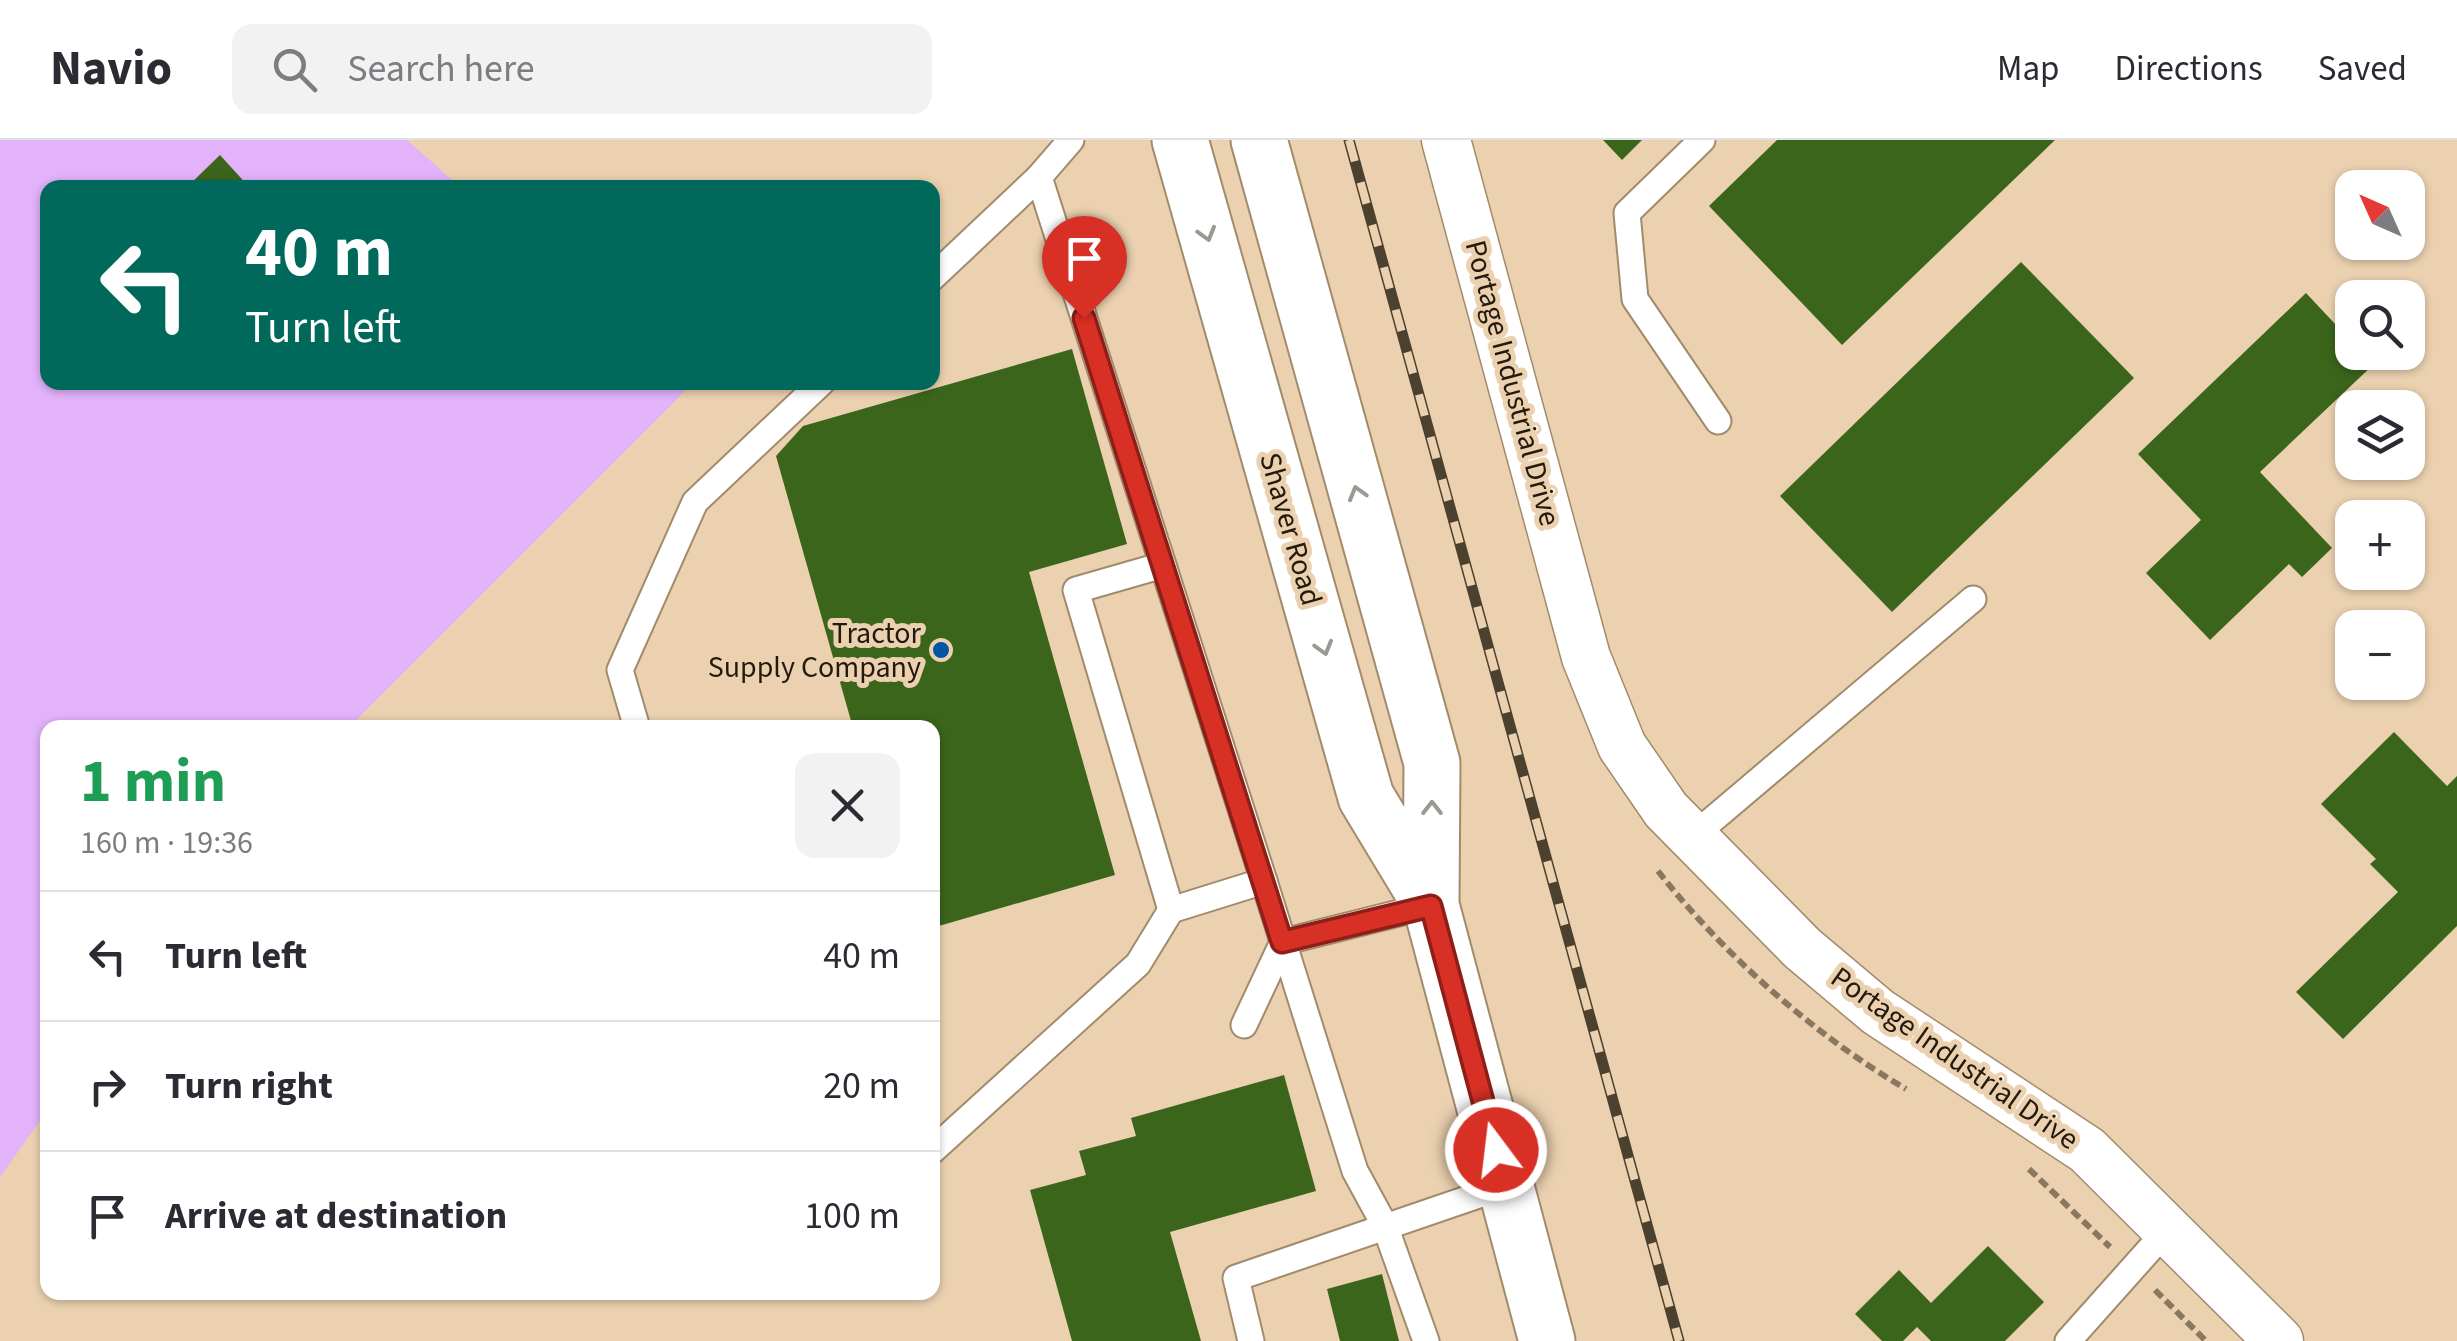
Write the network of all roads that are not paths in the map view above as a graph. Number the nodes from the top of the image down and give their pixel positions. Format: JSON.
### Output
{"nodes":[{"id":1,"x":1070,"y":140,"type":"edge"},
{"id":2,"x":1180,"y":140,"type":"edge"},
{"id":3,"x":1259,"y":140,"type":"edge"},
{"id":4,"x":1446,"y":140,"type":"edge"},
{"id":5,"x":1702,"y":140,"type":"edge"},
{"id":6,"x":1039,"y":177,"type":"junction"},
{"id":7,"x":940,"y":270,"type":"edge"},
{"id":8,"x":814,"y":390,"type":"edge"},
{"id":9,"x":1718,"y":420,"type":"dead end"},
{"id":10,"x":1163,"y":564,"type":"junction"},
{"id":11,"x":1973,"y":599,"type":"dead end"},
{"id":12,"x":635,"y":720,"type":"edge"},
{"id":13,"x":1692,"y":836,"type":"junction"},
{"id":14,"x":1264,"y":881,"type":"junction"},
{"id":15,"x":1431,"y":906,"type":"junction"},
{"id":16,"x":1171,"y":910,"type":"junction"},
{"id":17,"x":1282,"y":942,"type":"junction"},
{"id":18,"x":1244,"y":1025,"type":"dead end"},
{"id":19,"x":940,"y":1144,"type":"edge"},
{"id":20,"x":1506,"y":1186,"type":"junction"},
{"id":21,"x":1385,"y":1226,"type":"junction"},
{"id":22,"x":2167,"y":1230,"type":"junction"},
{"id":23,"x":1252,"y":1341,"type":"edge"},
{"id":24,"x":1426,"y":1341,"type":"edge"},
{"id":25,"x":1546,"y":1341,"type":"edge"},
{"id":26,"x":2068,"y":1341,"type":"edge"},
{"id":27,"x":2279,"y":1341,"type":"edge"}],
"edges":[{"from":1,"to":6,"type":"lane"},
{"from":2,"to":15,"type":"main road","name":"Shaver Road","one_way":true},
{"from":15,"to":3,"type":"main road","name":"Shaver Road","one_way":true},
{"from":4,"to":13,"type":"street","name":"Portage Industrial Drive"},
{"from":5,"to":9,"type":"lane"},
{"from":6,"to":7,"type":"lane"},
{"from":6,"to":10,"type":"lane"},
{"from":8,"to":12,"type":"lane"},
{"from":10,"to":14,"type":"lane"},
{"from":10,"to":16,"type":"lane"},
{"from":11,"to":13,"type":"lane"},
{"from":13,"to":22,"type":"street","name":"Portage Industrial Drive"},
{"from":14,"to":16,"type":"lane"},
{"from":14,"to":17,"type":"lane"},
{"from":15,"to":17,"type":"lane"},
{"from":15,"to":20,"type":"main road","name":"Shaver Road"},
{"from":16,"to":19,"type":"lane"},
{"from":17,"to":18,"type":"lane"},
{"from":17,"to":21,"type":"lane"},
{"from":20,"to":21,"type":"lane"},
{"from":20,"to":25,"type":"main road","name":"Shaver Road"},
{"from":21,"to":23,"type":"lane"},
{"from":21,"to":24,"type":"lane"},
{"from":22,"to":26,"type":"lane"},
{"from":22,"to":27,"type":"street","name":"Portage Industrial Drive"}]}
